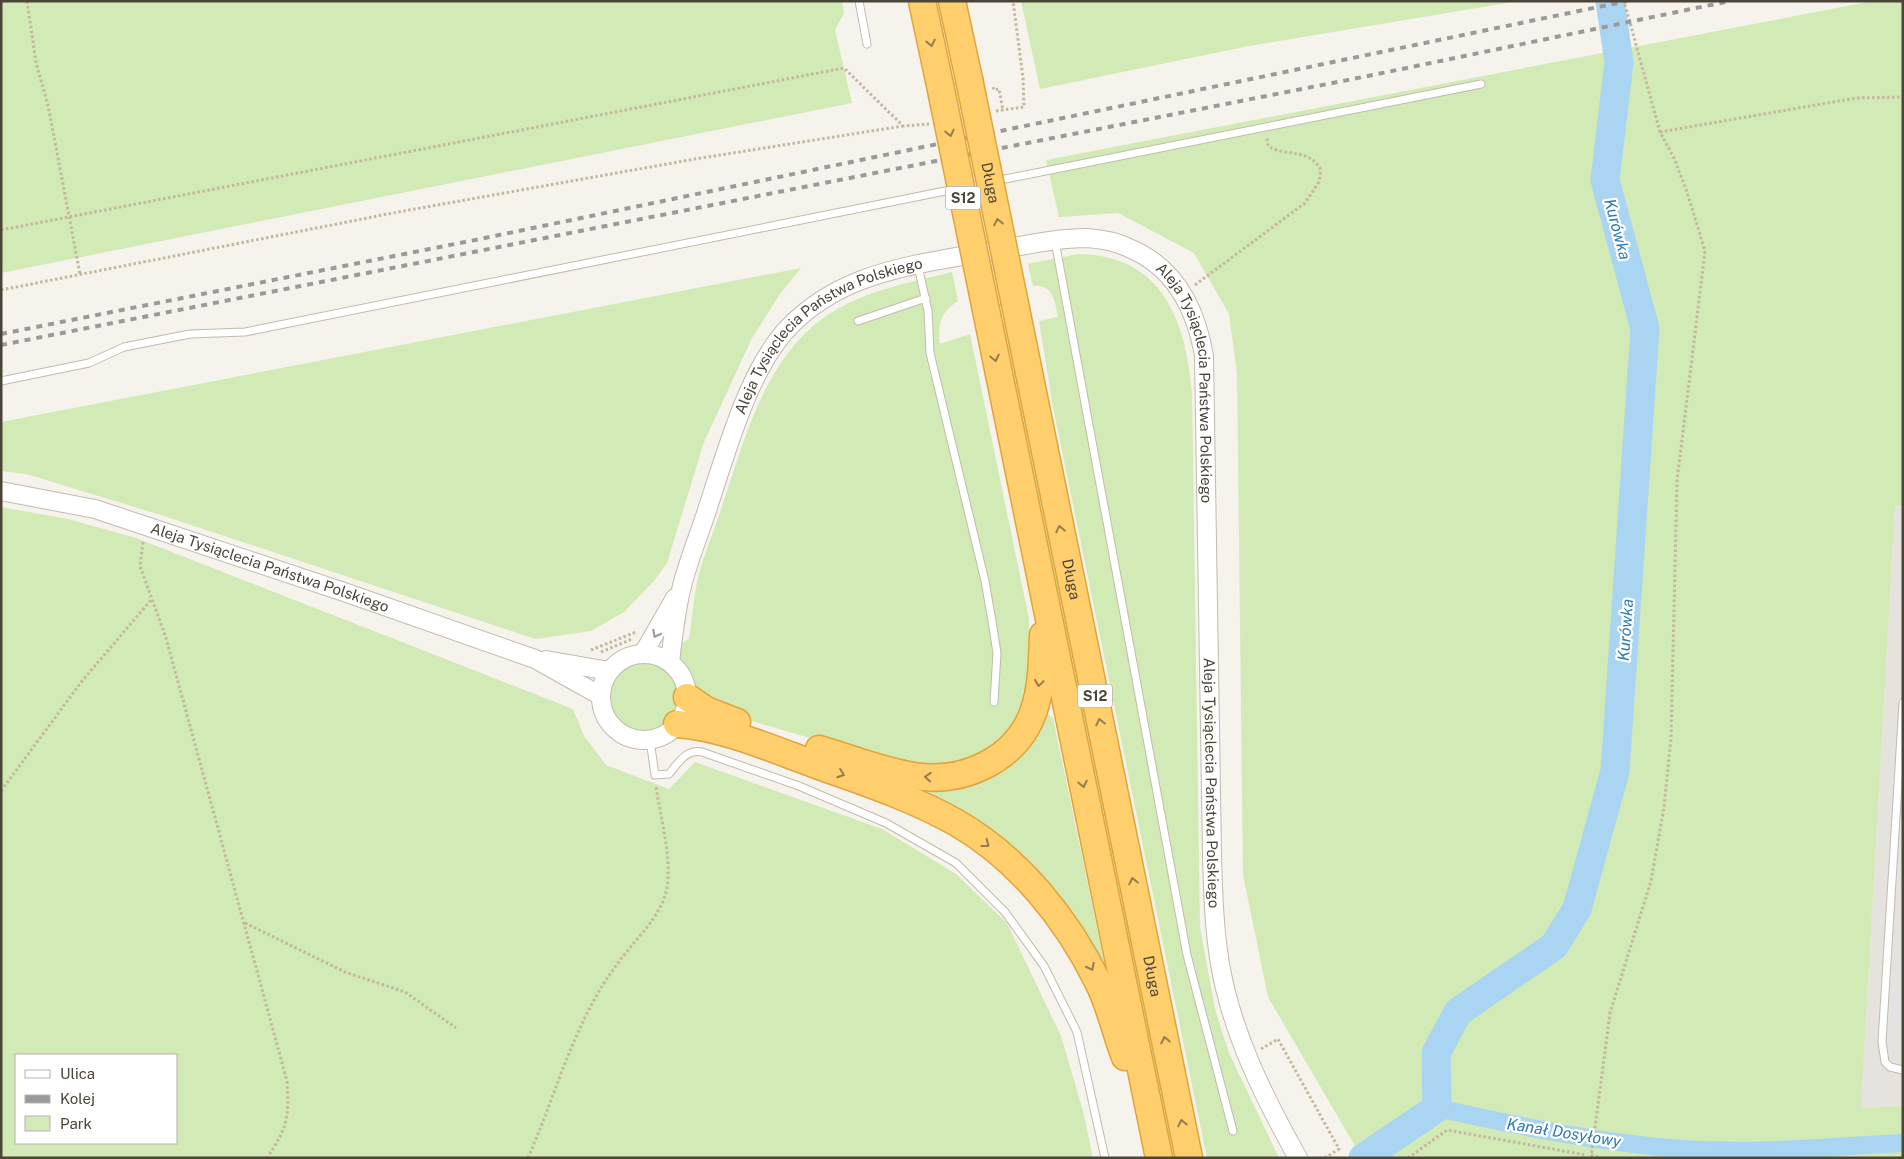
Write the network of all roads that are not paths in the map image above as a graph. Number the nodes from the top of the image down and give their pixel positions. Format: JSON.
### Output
{"nodes":[{"id":1,"x":859,"y":1,"type":"edge"},
{"id":2,"x":922,"y":1,"type":"edge"},
{"id":3,"x":952,"y":1,"type":"edge"},
{"id":4,"x":867,"y":44,"type":"dead end"},
{"id":5,"x":1481,"y":84,"type":"dead end"},
{"id":6,"x":1055,"y":240,"type":"junction"},
{"id":7,"x":918,"y":266,"type":"junction"},
{"id":8,"x":926,"y":298,"type":"junction"},
{"id":9,"x":858,"y":321,"type":"dead end"},
{"id":10,"x":1,"y":381,"type":"edge"},
{"id":11,"x":1,"y":490,"type":"edge"},
{"id":12,"x":683,"y":582,"type":"junction"},
{"id":13,"x":1045,"y":599,"type":"junction"},
{"id":14,"x":643,"y":654,"type":"junction"},
{"id":15,"x":535,"y":659,"type":"junction"},
{"id":16,"x":670,"y":662,"type":"junction"},
{"id":17,"x":609,"y":672,"type":"junction"},
{"id":18,"x":601,"y":696,"type":"junction"},
{"id":19,"x":687,"y":697,"type":"junction"},
{"id":20,"x":994,"y":702,"type":"dead end"},
{"id":21,"x":1903,"y":703,"type":"edge"},
{"id":22,"x":677,"y":724,"type":"junction"},
{"id":23,"x":650,"y":740,"type":"junction"},
{"id":24,"x":1903,"y":1070,"type":"edge"},
{"id":25,"x":1151,"y":1117,"type":"junction"},
{"id":26,"x":1234,"y":1132,"type":"dead end"},
{"id":27,"x":1105,"y":1158,"type":"edge"},
{"id":28,"x":1159,"y":1158,"type":"edge"},
{"id":29,"x":1189,"y":1158,"type":"edge"},
{"id":30,"x":1298,"y":1158,"type":"edge"}],
"edges":[{"from":1,"to":4,"type":"lane"},
{"from":2,"to":13,"type":"highway","name":"Długa","number":"S12","one_way":true,"bridge":true},
{"from":29,"to":3,"type":"highway","name":"Długa","number":"S12","one_way":true,"bridge":true},
{"from":5,"to":10,"type":"lane"},
{"from":6,"to":7,"type":"street","name":"Aleja Tysiąclecia Państwa Polskiego"},
{"from":6,"to":26,"type":"lane"},
{"from":6,"to":30,"type":"street","name":"Aleja Tysiąclecia Państwa Polskiego"},
{"from":7,"to":8,"type":"lane"},
{"from":7,"to":12,"type":"street","name":"Aleja Tysiąclecia Państwa Polskiego"},
{"from":8,"to":9,"type":"lane"},
{"from":8,"to":20,"type":"lane"},
{"from":11,"to":15,"type":"street","name":"Aleja Tysiąclecia Państwa Polskiego"},
{"from":12,"to":14,"type":"street","name":"Aleja Tysiąclecia Państwa Polskiego","one_way":true},
{"from":12,"to":16,"type":"street","name":"Aleja Tysiąclecia Państwa Polskiego"},
{"from":13,"to":19,"type":"highway","one_way":true},
{"from":13,"to":25,"type":"highway","number":"S12","one_way":true},
{"from":14,"to":16,"type":"street"},
{"from":14,"to":17,"type":"street"},
{"from":15,"to":17,"type":"street","name":"Aleja Tysiąclecia Państwa Polskiego"},
{"from":15,"to":18,"type":"street","name":"Aleja Tysiąclecia Państwa Polskiego"},
{"from":16,"to":19,"type":"street"},
{"from":17,"to":18,"type":"street"},
{"from":18,"to":23,"type":"street"},
{"from":19,"to":22,"type":"street"},
{"from":21,"to":24,"type":"lane"},
{"from":22,"to":23,"type":"street"},
{"from":22,"to":25,"type":"highway","one_way":true},
{"from":23,"to":27,"type":"lane"},
{"from":25,"to":28,"type":"highway","number":"S12"}]}
